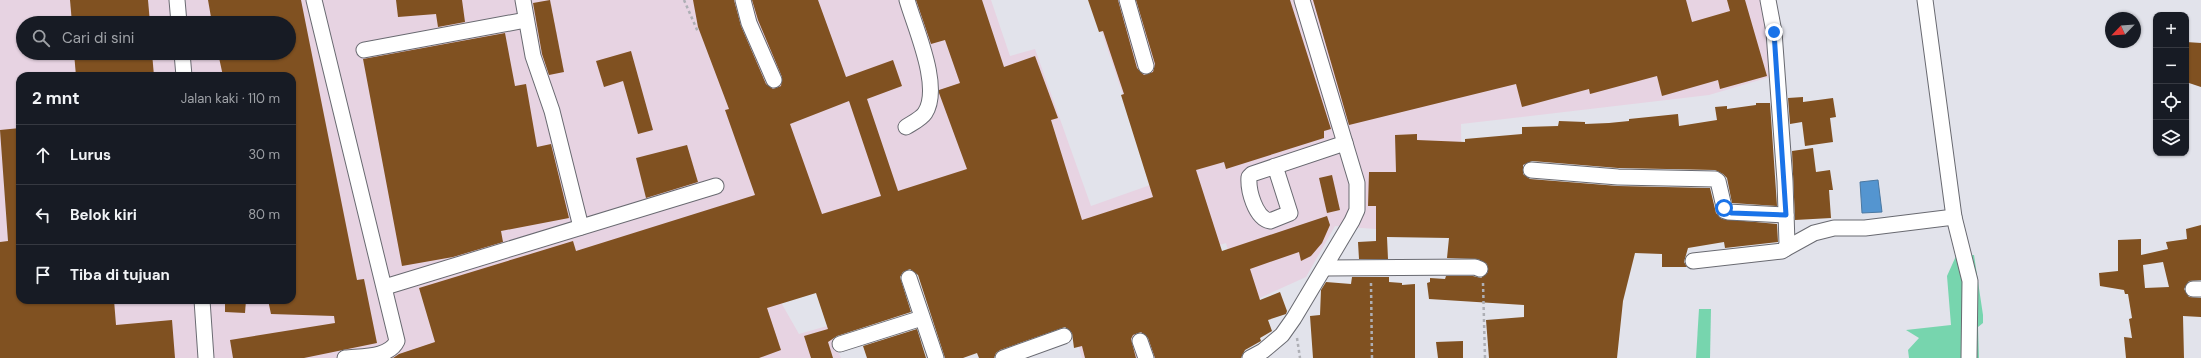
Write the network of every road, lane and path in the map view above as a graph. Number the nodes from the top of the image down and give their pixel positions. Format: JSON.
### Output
{"nodes":[{"id":1,"x":177,"y":0,"type":"edge"},
{"id":2,"x":314,"y":0,"type":"edge"},
{"id":3,"x":523,"y":0,"type":"edge"},
{"id":4,"x":684,"y":0,"type":"edge"},
{"id":5,"x":743,"y":0,"type":"edge"},
{"id":6,"x":907,"y":0,"type":"edge"},
{"id":7,"x":1127,"y":0,"type":"edge"},
{"id":8,"x":1302,"y":0,"type":"edge"},
{"id":9,"x":1768,"y":0,"type":"edge"},
{"id":10,"x":1925,"y":0,"type":"edge"},
{"id":11,"x":178,"y":16,"type":"edge"},
{"id":12,"x":526,"y":20,"type":"junction"},
{"id":13,"x":698,"y":32,"type":"dead end"},
{"id":14,"x":364,"y":50,"type":"dead end"},
{"id":15,"x":183,"y":60,"type":"edge"},
{"id":16,"x":1146,"y":66,"type":"dead end"},
{"id":17,"x":184,"y":72,"type":"edge"},
{"id":18,"x":774,"y":80,"type":"dead end"},
{"id":19,"x":906,"y":127,"type":"dead end"},
{"id":20,"x":1345,"y":143,"type":"junction"},
{"id":21,"x":1275,"y":166,"type":"dead end"},
{"id":22,"x":1531,"y":170,"type":"dead end"},
{"id":23,"x":716,"y":186,"type":"dead end"},
{"id":24,"x":1786,"y":215,"type":"junction"},
{"id":25,"x":1954,"y":217,"type":"junction"},
{"id":26,"x":581,"y":227,"type":"junction"},
{"id":27,"x":1785,"y":249,"type":"junction"},
{"id":28,"x":1693,"y":261,"type":"dead end"},
{"id":29,"x":1325,"y":268,"type":"junction"},
{"id":30,"x":1370,"y":268,"type":"junction"},
{"id":31,"x":1480,"y":269,"type":"joint"},
{"id":32,"x":909,"y":278,"type":"dead end"},
{"id":33,"x":385,"y":287,"type":"junction"},
{"id":34,"x":202,"y":304,"type":"edge"},
{"id":35,"x":922,"y":318,"type":"junction"},
{"id":36,"x":1064,"y":336,"type":"dead end"},
{"id":37,"x":1140,"y":341,"type":"dead end"},
{"id":38,"x":840,"y":344,"type":"dead end"},
{"id":39,"x":206,"y":358,"type":"edge"},
{"id":40,"x":345,"y":358,"type":"edge"},
{"id":41,"x":936,"y":358,"type":"edge"},
{"id":42,"x":1003,"y":358,"type":"edge"},
{"id":43,"x":1146,"y":358,"type":"edge"},
{"id":44,"x":1250,"y":358,"type":"edge"},
{"id":45,"x":1372,"y":358,"type":"edge"},
{"id":46,"x":1485,"y":358,"type":"edge"},
{"id":47,"x":1970,"y":358,"type":"edge"}],
"edges":[{"from":1,"to":11,"type":"street"},
{"from":2,"to":33,"type":"street"},
{"from":3,"to":12,"type":"street"},
{"from":4,"to":13,"type":"path"},
{"from":5,"to":18,"type":"street"},
{"from":6,"to":19,"type":"street"},
{"from":7,"to":16,"type":"street"},
{"from":8,"to":20,"type":"street"},
{"from":9,"to":24,"type":"street"},
{"from":10,"to":25,"type":"street"},
{"from":12,"to":14,"type":"street"},
{"from":12,"to":26,"type":"street"},
{"from":15,"to":17,"type":"street"},
{"from":20,"to":21,"type":"street"},
{"from":20,"to":29,"type":"street"},
{"from":22,"to":24,"type":"street"},
{"from":23,"to":26,"type":"street"},
{"from":24,"to":27,"type":"street"},
{"from":25,"to":27,"type":"street"},
{"from":25,"to":47,"type":"street"},
{"from":26,"to":33,"type":"street"},
{"from":27,"to":28,"type":"street"},
{"from":29,"to":30,"type":"street"},
{"from":29,"to":44,"type":"street"},
{"from":30,"to":31,"type":"street"},
{"from":30,"to":45,"type":"path"},
{"from":31,"to":46,"type":"path"},
{"from":32,"to":35,"type":"street"},
{"from":33,"to":40,"type":"street"},
{"from":34,"to":39,"type":"street"},
{"from":35,"to":38,"type":"street"},
{"from":35,"to":41,"type":"street"},
{"from":36,"to":42,"type":"street"},
{"from":37,"to":43,"type":"street"}]}
